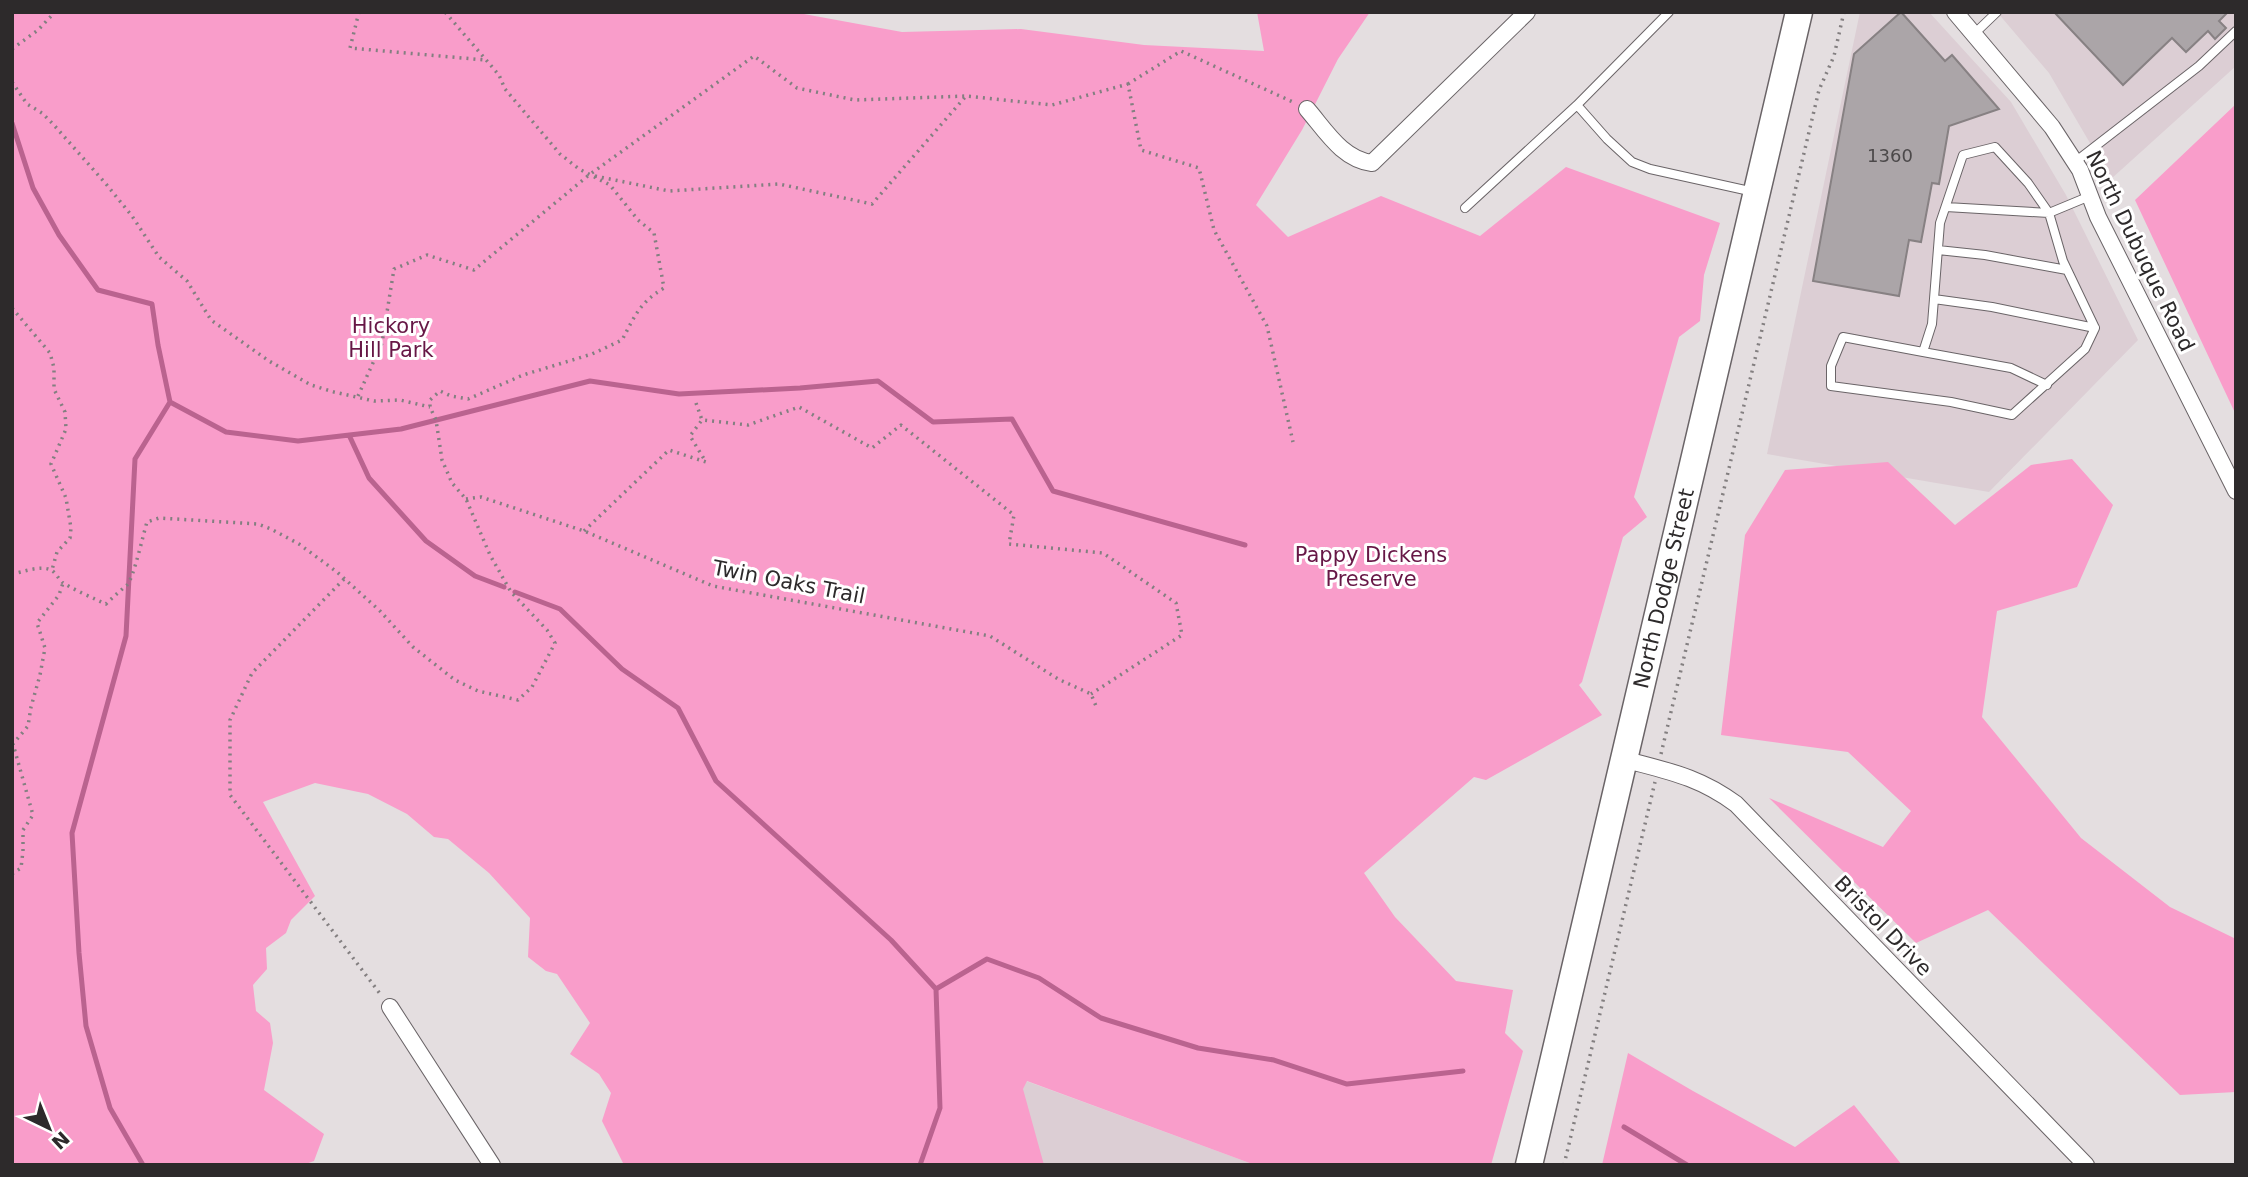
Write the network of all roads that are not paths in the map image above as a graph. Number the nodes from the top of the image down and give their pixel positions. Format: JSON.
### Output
{"nodes":[{"id":1,"x":1527,"y":12,"type":"edge"},
{"id":2,"x":1669,"y":12,"type":"edge"},
{"id":3,"x":1799,"y":12,"type":"edge"},
{"id":4,"x":1955,"y":12,"type":"edge"},
{"id":5,"x":1997,"y":12,"type":"edge"},
{"id":6,"x":2236,"y":31,"type":"edge"},
{"id":7,"x":1973,"y":35,"type":"junction"},
{"id":8,"x":1577,"y":105,"type":"junction"},
{"id":9,"x":1307,"y":108,"type":"road end"},
{"id":10,"x":2075,"y":162,"type":"junction"},
{"id":11,"x":1757,"y":192,"type":"junction"},
{"id":12,"x":2090,"y":196,"type":"junction"},
{"id":13,"x":1946,"y":207,"type":"junction"},
{"id":14,"x":1465,"y":208,"type":"dead end"},
{"id":15,"x":2049,"y":214,"type":"junction"},
{"id":16,"x":1938,"y":250,"type":"junction"},
{"id":17,"x":2067,"y":270,"type":"junction"},
{"id":18,"x":1934,"y":299,"type":"junction"},
{"id":19,"x":2095,"y":328,"type":"junction"},
{"id":20,"x":1923,"y":352,"type":"junction"},
{"id":21,"x":2047,"y":385,"type":"junction"},
{"id":22,"x":2236,"y":491,"type":"edge"},
{"id":23,"x":1623,"y":759,"type":"junction"},
{"id":24,"x":390,"y":1007,"type":"road end"},
{"id":25,"x":492,"y":1165,"type":"edge"},
{"id":26,"x":1529,"y":1165,"type":"edge"},
{"id":27,"x":2086,"y":1165,"type":"edge"}],
"edges":[{"from":1,"to":9,"type":"street"},
{"from":2,"to":8,"type":"lane"},
{"from":3,"to":11,"type":"main road","name":"North Dodge Street"},
{"from":4,"to":7,"type":"street","name":"North Dubuque Road"},
{"from":5,"to":7,"type":"lane"},
{"from":6,"to":10,"type":"lane"},
{"from":7,"to":10,"type":"street","name":"North Dubuque Road"},
{"from":8,"to":11,"type":"lane"},
{"from":8,"to":14,"type":"lane"},
{"from":10,"to":12,"type":"street","name":"North Dubuque Road"},
{"from":11,"to":23,"type":"main road","name":"North Dodge Street"},
{"from":12,"to":15,"type":"lane"},
{"from":12,"to":22,"type":"street","name":"North Dubuque Road"},
{"from":13,"to":15,"type":"lane"},
{"from":13,"to":15,"type":"lane"},
{"from":13,"to":16,"type":"lane"},
{"from":15,"to":17,"type":"lane"},
{"from":16,"to":17,"type":"lane"},
{"from":16,"to":18,"type":"lane"},
{"from":17,"to":19,"type":"lane"},
{"from":18,"to":19,"type":"lane"},
{"from":18,"to":20,"type":"lane"},
{"from":19,"to":21,"type":"lane"},
{"from":20,"to":21,"type":"lane"},
{"from":20,"to":21,"type":"lane"},
{"from":23,"to":26,"type":"main road","name":"North Dodge Street"},
{"from":23,"to":27,"type":"street","name":"Bristol Drive"},
{"from":24,"to":25,"type":"street"}]}
